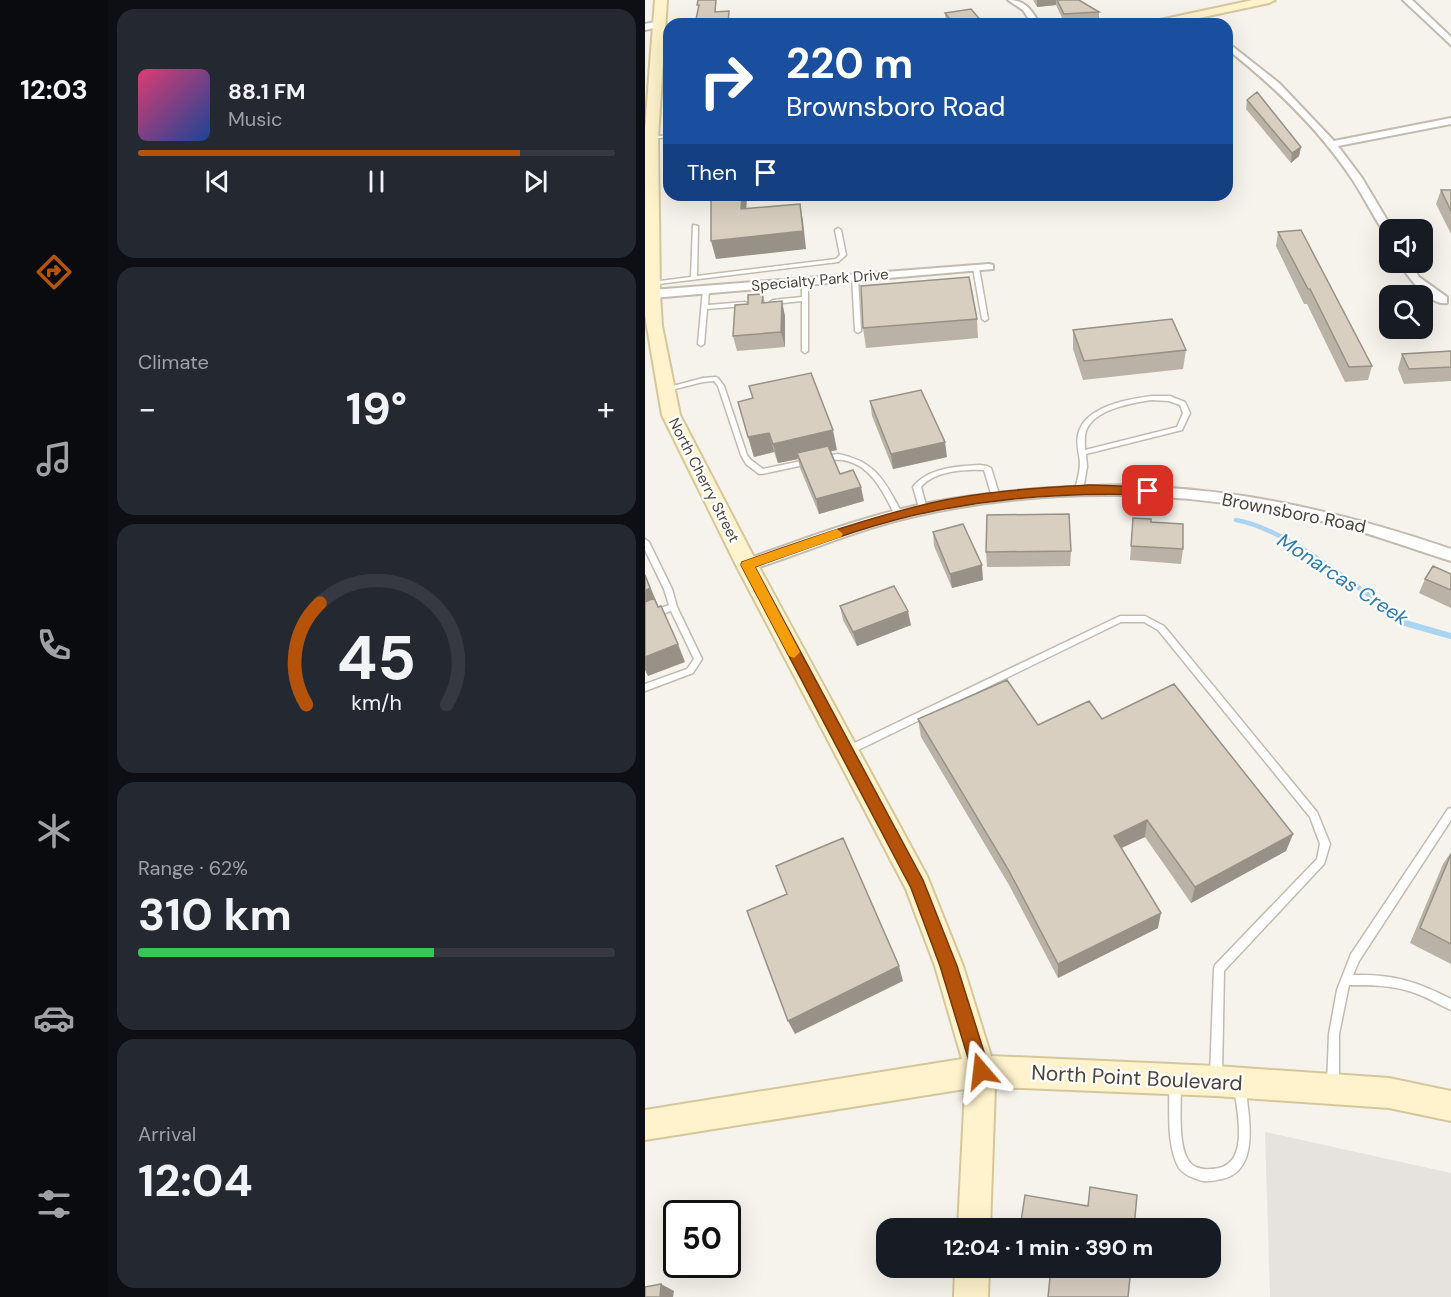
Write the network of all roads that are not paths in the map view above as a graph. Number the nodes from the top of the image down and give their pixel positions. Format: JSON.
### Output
{"nodes":[{"id":1,"x":661,"y":0,"type":"edge"},
{"id":2,"x":1012,"y":0,"type":"edge"},
{"id":3,"x":1269,"y":0,"type":"edge"},
{"id":4,"x":1407,"y":0,"type":"edge"},
{"id":5,"x":1032,"y":18,"type":"edge"},
{"id":6,"x":1205,"y":18,"type":"edge"},
{"id":7,"x":660,"y":24,"type":"junction"},
{"id":8,"x":645,"y":27,"type":"edge"},
{"id":9,"x":1451,"y":42,"type":"edge"},
{"id":10,"x":1233,"y":50,"type":"edge"},
{"id":11,"x":656,"y":109,"type":"edge"},
{"id":12,"x":1451,"y":122,"type":"edge"},
{"id":13,"x":663,"y":137,"type":"edge"},
{"id":14,"x":651,"y":138,"type":"junction"},
{"id":15,"x":1334,"y":144,"type":"junction"},
{"id":16,"x":1382,"y":219,"type":"edge"},
{"id":17,"x":696,"y":226,"type":"dead end"},
{"id":18,"x":838,"y":230,"type":"dead end"},
{"id":19,"x":989,"y":267,"type":"dead end"},
{"id":20,"x":976,"y":268,"type":"junction"},
{"id":21,"x":1410,"y":273,"type":"edge"},
{"id":22,"x":855,"y":277,"type":"junction"},
{"id":23,"x":694,"y":279,"type":"junction"},
{"id":24,"x":805,"y":281,"type":"junction"},
{"id":25,"x":652,"y":289,"type":"junction"},
{"id":26,"x":706,"y":289,"type":"junction"},
{"id":27,"x":805,"y":299,"type":"junction"},
{"id":28,"x":1443,"y":300,"type":"dead end"},
{"id":29,"x":760,"y":303,"type":"edge"},
{"id":30,"x":749,"y":304,"type":"edge"},
{"id":31,"x":704,"y":308,"type":"junction"},
{"id":32,"x":985,"y":319,"type":"dead end"},
{"id":33,"x":650,"y":327,"type":"edge"},
{"id":34,"x":858,"y":331,"type":"dead end"},
{"id":35,"x":701,"y":344,"type":"dead end"},
{"id":36,"x":805,"y":351,"type":"dead end"},
{"id":37,"x":667,"y":389,"type":"junction"},
{"id":38,"x":1082,"y":453,"type":"junction"},
{"id":39,"x":1079,"y":490,"type":"junction"},
{"id":40,"x":996,"y":497,"type":"junction"},
{"id":41,"x":923,"y":509,"type":"junction"},
{"id":42,"x":899,"y":515,"type":"junction"},
{"id":43,"x":645,"y":542,"type":"edge"},
{"id":44,"x":1451,"y":555,"type":"edge"},
{"id":45,"x":747,"y":565,"type":"junction"},
{"id":46,"x":673,"y":607,"type":"junction"},
{"id":47,"x":645,"y":617,"type":"edge"},
{"id":48,"x":645,"y":688,"type":"edge"},
{"id":49,"x":846,"y":751,"type":"junction"},
{"id":50,"x":1449,"y":818,"type":"edge"},
{"id":51,"x":1346,"y":980,"type":"junction"},
{"id":52,"x":1451,"y":1005,"type":"edge"},
{"id":53,"x":981,"y":1071,"type":"junction"},
{"id":54,"x":1175,"y":1079,"type":"junction"},
{"id":55,"x":1228,"y":1082,"type":"junction"},
{"id":56,"x":1333,"y":1088,"type":"junction"},
{"id":57,"x":1451,"y":1106,"type":"edge"},
{"id":58,"x":645,"y":1125,"type":"edge"},
{"id":59,"x":974,"y":1218,"type":"edge"},
{"id":60,"x":972,"y":1278,"type":"edge"},
{"id":61,"x":971,"y":1297,"type":"edge"}],
"edges":[{"from":1,"to":7,"type":"main road","name":"North Cherry Street"},
{"from":2,"to":5,"type":"street"},
{"from":3,"to":6,"type":"main road"},
{"from":4,"to":9,"type":"street"},
{"from":7,"to":8,"type":"street"},
{"from":7,"to":11,"type":"main road","name":"North Cherry Street"},
{"from":10,"to":15,"type":"street"},
{"from":11,"to":14,"type":"main road","name":"North Cherry Street"},
{"from":12,"to":15,"type":"street"},
{"from":13,"to":14,"type":"lane"},
{"from":14,"to":25,"type":"main road","name":"North Cherry Street"},
{"from":15,"to":16,"type":"street"},
{"from":17,"to":23,"type":"lane"},
{"from":18,"to":23,"type":"lane"},
{"from":19,"to":20,"type":"street","name":"Specialty Park Drive"},
{"from":20,"to":22,"type":"street","name":"Specialty Park Drive"},
{"from":20,"to":32,"type":"lane"},
{"from":21,"to":28,"type":"street"},
{"from":22,"to":24,"type":"street","name":"Specialty Park Drive"},
{"from":22,"to":34,"type":"lane"},
{"from":23,"to":25,"type":"lane"},
{"from":24,"to":26,"type":"street","name":"Specialty Park Drive"},
{"from":24,"to":27,"type":"lane"},
{"from":25,"to":26,"type":"street","name":"Specialty Park Drive"},
{"from":25,"to":33,"type":"main road","name":"North Cherry Street"},
{"from":26,"to":31,"type":"lane"},
{"from":27,"to":29,"type":"lane"},
{"from":27,"to":36,"type":"lane"},
{"from":30,"to":31,"type":"lane"},
{"from":31,"to":35,"type":"lane"},
{"from":33,"to":37,"type":"main road","name":"North Cherry Street"},
{"from":37,"to":42,"type":"lane"},
{"from":37,"to":45,"type":"main road","name":"North Cherry Street"},
{"from":38,"to":38,"type":"lane"},
{"from":38,"to":39,"type":"lane"},
{"from":39,"to":40,"type":"street","name":"Brownsboro Road"},
{"from":39,"to":44,"type":"street","name":"Brownsboro Road"},
{"from":40,"to":41,"type":"street","name":"Brownsboro Road"},
{"from":40,"to":41,"type":"lane"},
{"from":41,"to":42,"type":"street","name":"Brownsboro Road"},
{"from":42,"to":45,"type":"street","name":"Brownsboro Road"},
{"from":43,"to":46,"type":"lane"},
{"from":45,"to":49,"type":"main road","name":"North Cherry Street"},
{"from":46,"to":47,"type":"lane"},
{"from":46,"to":48,"type":"lane"},
{"from":49,"to":53,"type":"main road","name":"North Cherry Street"},
{"from":49,"to":55,"type":"lane"},
{"from":50,"to":51,"type":"lane"},
{"from":51,"to":52,"type":"lane"},
{"from":51,"to":56,"type":"lane"},
{"from":53,"to":54,"type":"main road","name":"North Point Boulevard"},
{"from":53,"to":58,"type":"main road","name":"North Point Boulevard"},
{"from":53,"to":59,"type":"main road"},
{"from":54,"to":55,"type":"main road","name":"North Point Boulevard"},
{"from":54,"to":55,"type":"lane"},
{"from":55,"to":56,"type":"main road","name":"North Point Boulevard"},
{"from":56,"to":57,"type":"main road","name":"North Point Boulevard"},
{"from":60,"to":61,"type":"main road"}]}
